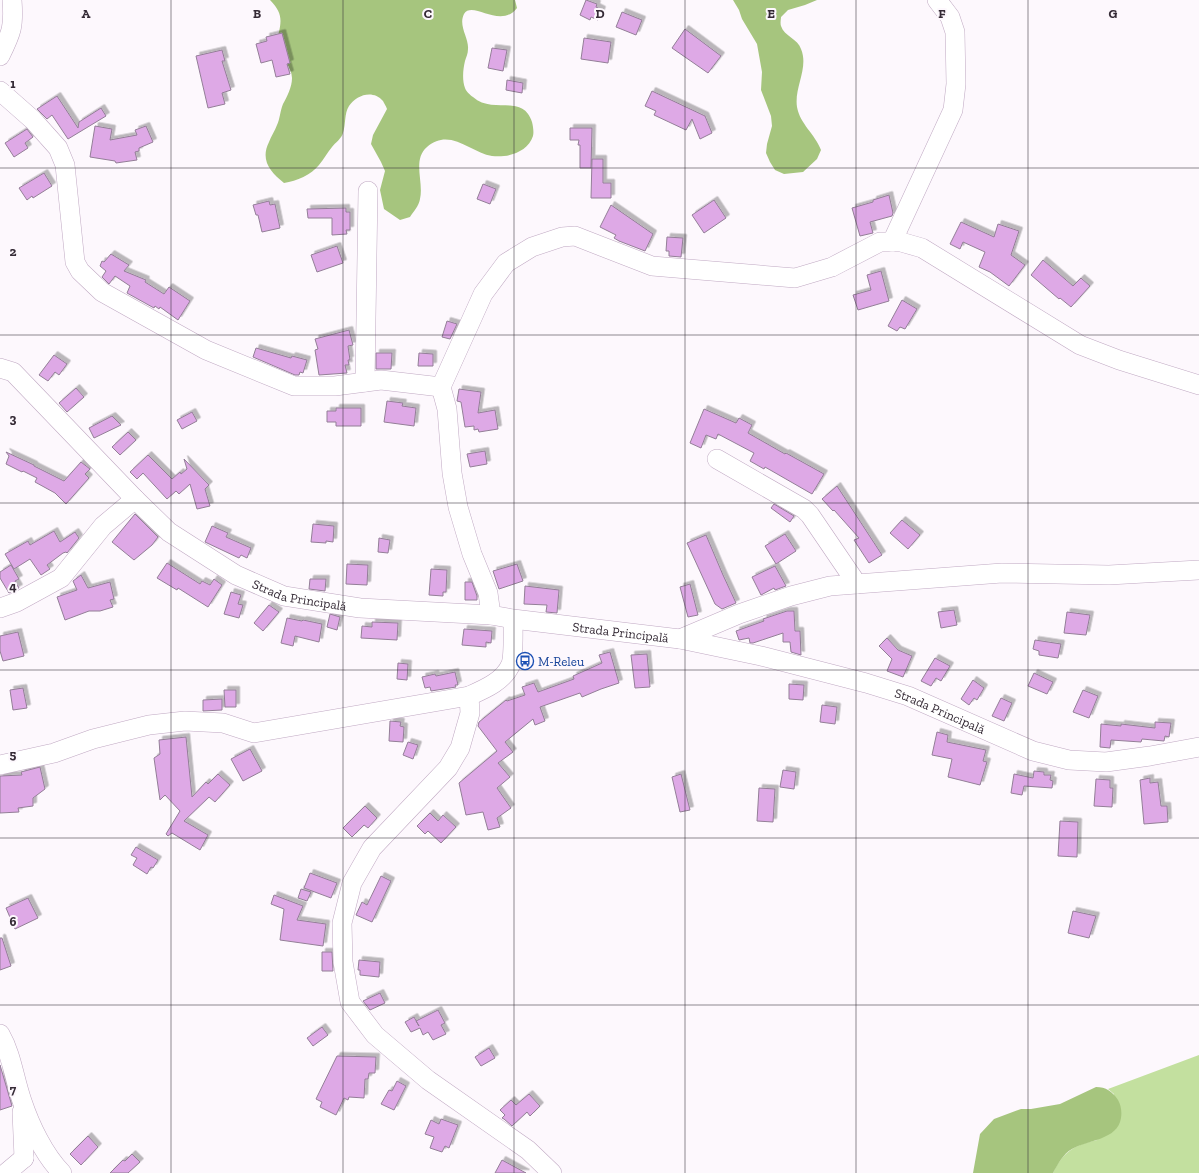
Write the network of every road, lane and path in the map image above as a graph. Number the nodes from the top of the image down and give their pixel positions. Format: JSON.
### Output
{"nodes":[{"id":1,"x":12,"y":0,"type":"edge"},
{"id":2,"x":937,"y":0,"type":"edge"},
{"id":3,"x":0,"y":56,"type":"edge"},
{"id":4,"x":0,"y":91,"type":"edge"},
{"id":5,"x":368,"y":191,"type":"dead end"},
{"id":6,"x":892,"y":242,"type":"junction"},
{"id":7,"x":0,"y":368,"type":"edge"},
{"id":8,"x":365,"y":382,"type":"junction"},
{"id":9,"x":1199,"y":385,"type":"edge"},
{"id":10,"x":441,"y":387,"type":"junction"},
{"id":11,"x":718,"y":459,"type":"dead end"},
{"id":12,"x":135,"y":499,"type":"junction"},
{"id":13,"x":1199,"y":570,"type":"edge"},
{"id":14,"x":857,"y":584,"type":"junction"},
{"id":15,"x":0,"y":608,"type":"edge"},
{"id":16,"x":491,"y":615,"type":"junction"},
{"id":17,"x":513,"y":619,"type":"junction"},
{"id":18,"x":680,"y":639,"type":"junction"},
{"id":19,"x":469,"y":696,"type":"junction"},
{"id":20,"x":1199,"y":747,"type":"edge"},
{"id":21,"x":0,"y":765,"type":"edge"},
{"id":22,"x":0,"y":1034,"type":"edge"},
{"id":23,"x":22,"y":1101,"type":"junction"},
{"id":24,"x":24,"y":1158,"type":"junction"},
{"id":25,"x":60,"y":1171,"type":"edge"},
{"id":26,"x":6,"y":1173,"type":"edge"},
{"id":27,"x":552,"y":1173,"type":"edge"}],
"edges":[{"from":1,"to":3,"type":"street"},
{"from":2,"to":6,"type":"street"},
{"from":4,"to":8,"type":"street"},
{"from":5,"to":8,"type":"street"},
{"from":6,"to":9,"type":"street"},
{"from":6,"to":10,"type":"street"},
{"from":7,"to":12,"type":"street","name":"Strada Principală"},
{"from":8,"to":10,"type":"street"},
{"from":10,"to":16,"type":"street"},
{"from":11,"to":14,"type":"street"},
{"from":12,"to":15,"type":"street"},
{"from":12,"to":16,"type":"street","name":"Strada Principală"},
{"from":13,"to":14,"type":"street","name":"Strada Principală"},
{"from":14,"to":18,"type":"street","name":"Strada Principală"},
{"from":16,"to":17,"type":"street","name":"Strada Principală"},
{"from":17,"to":18,"type":"street","name":"Strada Principală"},
{"from":17,"to":19,"type":"street"},
{"from":18,"to":20,"type":"street","name":"Strada Principală"},
{"from":19,"to":21,"type":"street"},
{"from":19,"to":27,"type":"street"},
{"from":22,"to":23,"type":"street"},
{"from":23,"to":24,"type":"street"},
{"from":23,"to":25,"type":"street"},
{"from":24,"to":25,"type":"street"},
{"from":24,"to":26,"type":"street"}]}
